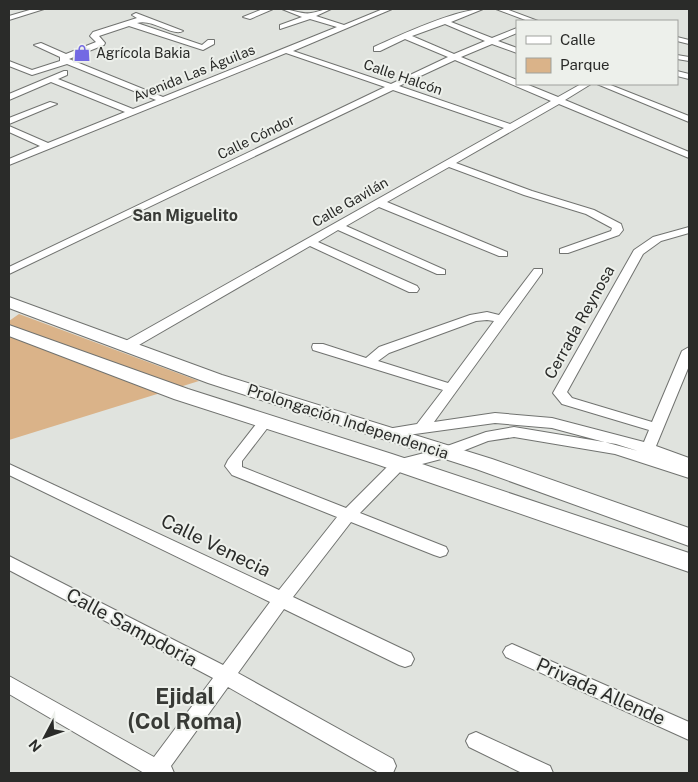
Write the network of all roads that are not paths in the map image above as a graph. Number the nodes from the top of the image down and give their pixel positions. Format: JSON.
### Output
{"nodes":[{"id":1,"x":40,"y":9,"type":"edge"},
{"id":2,"x":143,"y":9,"type":"edge"},
{"id":3,"x":269,"y":9,"type":"edge"},
{"id":4,"x":285,"y":9,"type":"edge"},
{"id":5,"x":328,"y":9,"type":"edge"},
{"id":6,"x":389,"y":9,"type":"edge"},
{"id":7,"x":480,"y":9,"type":"edge"},
{"id":8,"x":500,"y":9,"type":"edge"},
{"id":9,"x":247,"y":17,"type":"dead end"},
{"id":10,"x":312,"y":17,"type":"junction"},
{"id":11,"x":9,"y":18,"type":"edge"},
{"id":12,"x":145,"y":18,"type":"junction"},
{"id":13,"x":531,"y":20,"type":"edge"},
{"id":14,"x":443,"y":21,"type":"junction"},
{"id":15,"x":129,"y":23,"type":"junction"},
{"id":16,"x":283,"y":27,"type":"dead end"},
{"id":17,"x":344,"y":27,"type":"junction"},
{"id":18,"x":516,"y":30,"type":"edge"},
{"id":19,"x":405,"y":36,"type":"junction"},
{"id":20,"x":491,"y":41,"type":"junction"},
{"id":21,"x":38,"y":45,"type":"dead end"},
{"id":22,"x":377,"y":49,"type":"dead end"},
{"id":23,"x":286,"y":51,"type":"junction"},
{"id":24,"x":516,"y":51,"type":"edge"},
{"id":25,"x":456,"y":56,"type":"junction"},
{"id":26,"x":67,"y":59,"type":"junction"},
{"id":27,"x":9,"y":63,"type":"edge"},
{"id":28,"x":64,"y":73,"type":"dead end"},
{"id":29,"x":52,"y":79,"type":"junction"},
{"id":30,"x":516,"y":82,"type":"edge"},
{"id":31,"x":523,"y":85,"type":"edge"},
{"id":32,"x":585,"y":85,"type":"edge"},
{"id":33,"x":604,"y":85,"type":"edge"},
{"id":34,"x":390,"y":88,"type":"junction"},
{"id":35,"x":9,"y":97,"type":"edge"},
{"id":36,"x":164,"y":100,"type":"junction"},
{"id":37,"x":558,"y":100,"type":"junction"},
{"id":38,"x":53,"y":104,"type":"dead end"},
{"id":39,"x":133,"y":112,"type":"junction"},
{"id":40,"x":689,"y":119,"type":"edge"},
{"id":41,"x":9,"y":121,"type":"edge"},
{"id":42,"x":511,"y":127,"type":"junction"},
{"id":43,"x":9,"y":128,"type":"edge"},
{"id":44,"x":48,"y":146,"type":"junction"},
{"id":45,"x":689,"y":155,"type":"edge"},
{"id":46,"x":9,"y":162,"type":"edge"},
{"id":47,"x":448,"y":163,"type":"junction"},
{"id":48,"x":379,"y":203,"type":"junction"},
{"id":49,"x":338,"y":226,"type":"junction"},
{"id":50,"x":689,"y":230,"type":"edge"},
{"id":51,"x":310,"y":242,"type":"junction"},
{"id":52,"x":564,"y":252,"type":"dead end"},
{"id":53,"x":503,"y":254,"type":"dead end"},
{"id":54,"x":9,"y":271,"type":"edge"},
{"id":55,"x":441,"y":272,"type":"dead end"},
{"id":56,"x":538,"y":272,"type":"dead end"},
{"id":57,"x":413,"y":289,"type":"dead end"},
{"id":58,"x":12,"y":306,"type":"edge"},
{"id":59,"x":502,"y":319,"type":"junction"},
{"id":60,"x":9,"y":330,"type":"edge"},
{"id":61,"x":127,"y":346,"type":"junction"},
{"id":62,"x":318,"y":347,"type":"dead end"},
{"id":63,"x":689,"y":351,"type":"edge"},
{"id":64,"x":368,"y":363,"type":"junction"},
{"id":65,"x":452,"y":388,"type":"junction"},
{"id":66,"x":265,"y":422,"type":"junction"},
{"id":67,"x":422,"y":428,"type":"junction"},
{"id":68,"x":657,"y":428,"type":"junction"},
{"id":69,"x":386,"y":433,"type":"junction"},
{"id":70,"x":447,"y":452,"type":"junction"},
{"id":71,"x":646,"y":453,"type":"junction"},
{"id":72,"x":689,"y":463,"type":"edge"},
{"id":73,"x":398,"y":465,"type":"junction"},
{"id":74,"x":9,"y":469,"type":"edge"},
{"id":75,"x":689,"y":473,"type":"edge"},
{"id":76,"x":348,"y":516,"type":"junction"},
{"id":77,"x":689,"y":536,"type":"edge"},
{"id":78,"x":440,"y":551,"type":"dead end"},
{"id":79,"x":9,"y":562,"type":"edge"},
{"id":80,"x":689,"y":563,"type":"edge"},
{"id":81,"x":280,"y":600,"type":"junction"},
{"id":82,"x":512,"y":652,"type":"dead end"},
{"id":83,"x":405,"y":659,"type":"dead end"},
{"id":84,"x":226,"y":676,"type":"junction"},
{"id":85,"x":9,"y":684,"type":"edge"},
{"id":86,"x":689,"y":731,"type":"edge"},
{"id":87,"x":476,"y":741,"type":"dead end"},
{"id":88,"x":386,"y":766,"type":"dead end"},
{"id":89,"x":159,"y":772,"type":"edge"},
{"id":90,"x":543,"y":773,"type":"edge"}],
"edges":[{"from":1,"to":11,"type":"street"},
{"from":2,"to":12,"type":"street"},
{"from":3,"to":9,"type":"street"},
{"from":4,"to":10,"type":"street"},
{"from":5,"to":10,"type":"street"},
{"from":6,"to":17,"type":"street","name":"Avenida Las Águilas"},
{"from":7,"to":14,"type":"street"},
{"from":8,"to":13,"type":"street"},
{"from":10,"to":16,"type":"street"},
{"from":10,"to":17,"type":"street"},
{"from":12,"to":15,"type":"street"},
{"from":12,"to":15,"type":"street"},
{"from":14,"to":19,"type":"street"},
{"from":14,"to":20,"type":"street"},
{"from":15,"to":26,"type":"street"},
{"from":17,"to":23,"type":"street","name":"Avenida Las Águilas"},
{"from":18,"to":20,"type":"street","name":"Calle Cóndor"},
{"from":19,"to":22,"type":"street"},
{"from":19,"to":25,"type":"street"},
{"from":20,"to":24,"type":"street"},
{"from":20,"to":25,"type":"street","name":"Calle Cóndor"},
{"from":21,"to":26,"type":"street"},
{"from":23,"to":34,"type":"street","name":"Calle Halcón"},
{"from":23,"to":36,"type":"street","name":"Avenida Las Águilas"},
{"from":25,"to":30,"type":"street"},
{"from":25,"to":34,"type":"street","name":"Calle Cóndor"},
{"from":26,"to":27,"type":"street"},
{"from":26,"to":36,"type":"street"},
{"from":28,"to":29,"type":"street"},
{"from":29,"to":35,"type":"street"},
{"from":29,"to":39,"type":"street"},
{"from":31,"to":37,"type":"street"},
{"from":32,"to":37,"type":"street","name":"Calle Gavilán"},
{"from":33,"to":40,"type":"street"},
{"from":34,"to":42,"type":"street","name":"Calle Halcón"},
{"from":34,"to":54,"type":"street","name":"Calle Cóndor"},
{"from":36,"to":39,"type":"street","name":"Avenida Las Águilas"},
{"from":37,"to":42,"type":"street","name":"Calle Gavilán"},
{"from":37,"to":45,"type":"street"},
{"from":38,"to":41,"type":"street"},
{"from":39,"to":44,"type":"street","name":"Avenida Las Águilas"},
{"from":42,"to":47,"type":"street","name":"Calle Gavilán"},
{"from":43,"to":44,"type":"street"},
{"from":44,"to":46,"type":"street","name":"Avenida Las Águilas"},
{"from":47,"to":48,"type":"street","name":"Calle Gavilán"},
{"from":47,"to":52,"type":"street"},
{"from":48,"to":49,"type":"street","name":"Calle Gavilán"},
{"from":48,"to":53,"type":"street"},
{"from":49,"to":51,"type":"street","name":"Calle Gavilán"},
{"from":49,"to":55,"type":"street"},
{"from":50,"to":68,"type":"street","name":"Cerrada Reynosa"},
{"from":51,"to":57,"type":"street"},
{"from":51,"to":61,"type":"street","name":"Calle Gavilán"},
{"from":56,"to":59,"type":"street"},
{"from":58,"to":61,"type":"street","name":"Prolongación Independencia"},
{"from":59,"to":64,"type":"street"},
{"from":59,"to":65,"type":"street"},
{"from":60,"to":66,"type":"street","name":"Prolongación Independencia"},
{"from":61,"to":69,"type":"street","name":"Prolongación Independencia"},
{"from":62,"to":64,"type":"street"},
{"from":63,"to":68,"type":"street"},
{"from":64,"to":65,"type":"street"},
{"from":65,"to":67,"type":"street"},
{"from":66,"to":73,"type":"street","name":"Prolongación Independencia"},
{"from":66,"to":76,"type":"street"},
{"from":67,"to":69,"type":"street"},
{"from":67,"to":71,"type":"street"},
{"from":68,"to":71,"type":"street"},
{"from":69,"to":70,"type":"street","name":"Prolongación Independencia"},
{"from":70,"to":71,"type":"street"},
{"from":70,"to":73,"type":"street"},
{"from":70,"to":77,"type":"street","name":"Prolongación Independencia"},
{"from":71,"to":72,"type":"street"},
{"from":71,"to":75,"type":"street"},
{"from":73,"to":76,"type":"street"},
{"from":73,"to":80,"type":"street","name":"Prolongación Independencia"},
{"from":74,"to":81,"type":"street","name":"Calle Venecia"},
{"from":76,"to":78,"type":"street"},
{"from":76,"to":81,"type":"street"},
{"from":79,"to":84,"type":"street","name":"Calle Sampdoria"},
{"from":81,"to":83,"type":"street","name":"Calle Venecia"},
{"from":81,"to":84,"type":"street"},
{"from":82,"to":86,"type":"street","name":"Privada Allende"},
{"from":84,"to":88,"type":"street","name":"Calle Sampdoria"},
{"from":84,"to":89,"type":"street"},
{"from":85,"to":89,"type":"street"},
{"from":87,"to":90,"type":"street"}]}
